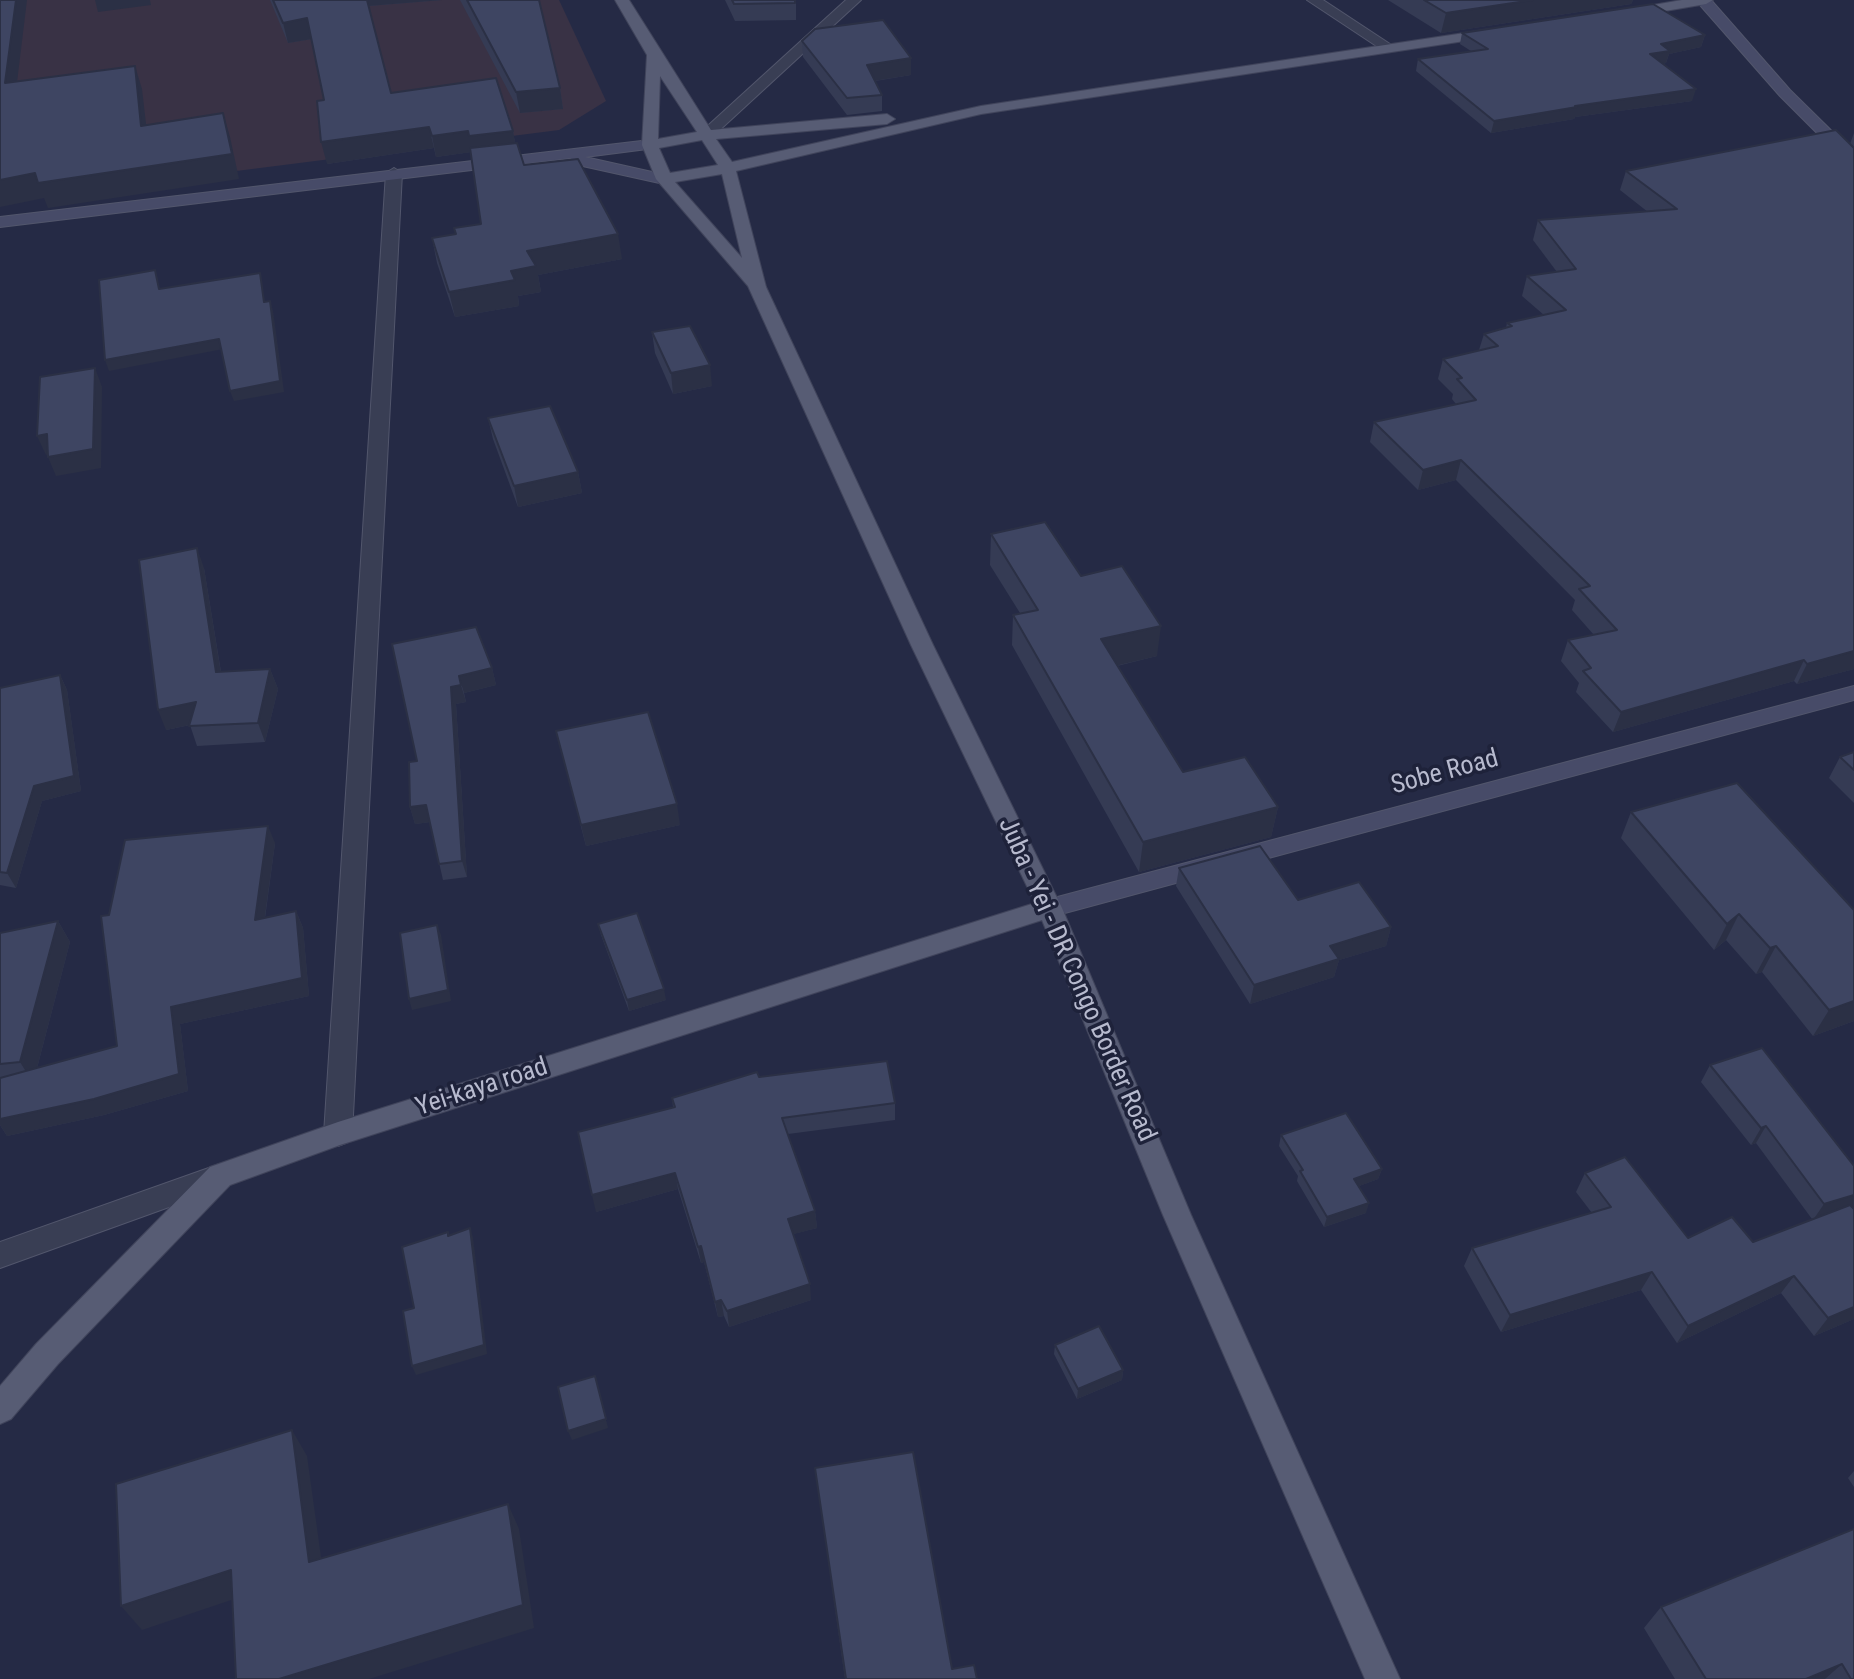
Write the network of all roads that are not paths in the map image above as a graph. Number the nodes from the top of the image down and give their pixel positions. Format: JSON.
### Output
{"nodes":[{"id":1,"x":622,"y":0,"type":"edge"},
{"id":2,"x":854,"y":0,"type":"edge"},
{"id":3,"x":1314,"y":0,"type":"edge"},
{"id":4,"x":1724,"y":0,"type":"edge"},
{"id":5,"x":1705,"y":1,"type":"edge"},
{"id":6,"x":1610,"y":16,"type":"edge"},
{"id":7,"x":1500,"y":32,"type":"edge"},
{"id":8,"x":1389,"y":48,"type":"junction"},
{"id":9,"x":654,"y":55,"type":"junction"},
{"id":10,"x":981,"y":110,"type":"junction"},
{"id":11,"x":706,"y":135,"type":"junction"},
{"id":12,"x":650,"y":145,"type":"junction"},
{"id":13,"x":560,"y":156,"type":"junction"},
{"id":14,"x":1854,"y":162,"type":"edge"},
{"id":15,"x":728,"y":168,"type":"junction"},
{"id":16,"x":394,"y":173,"type":"junction"},
{"id":17,"x":664,"y":179,"type":"junction"},
{"id":18,"x":0,"y":222,"type":"edge"},
{"id":19,"x":757,"y":287,"type":"junction"},
{"id":20,"x":1854,"y":693,"type":"edge"},
{"id":21,"x":1050,"y":908,"type":"junction"},
{"id":22,"x":338,"y":1134,"type":"junction"},
{"id":23,"x":220,"y":1176,"type":"junction"},
{"id":24,"x":0,"y":1255,"type":"edge"},
{"id":25,"x":0,"y":1409,"type":"edge"},
{"id":26,"x":1383,"y":1679,"type":"edge"}],
"edges":[{"from":1,"to":9,"type":"main road","name":"Juba - Yei - DR Congo Border Road"},
{"from":2,"to":11,"type":"street"},
{"from":3,"to":8,"type":"street"},
{"from":4,"to":5,"type":"street"},
{"from":5,"to":6,"type":"main road"},
{"from":5,"to":14,"type":"street"},
{"from":7,"to":8,"type":"main road"},
{"from":8,"to":10,"type":"main road"},
{"from":9,"to":11,"type":"main road","name":"Juba - Yei - DR Congo Border Road"},
{"from":9,"to":12,"type":"main road","name":"Juba - Yei - DR Congo Border Road"},
{"from":10,"to":11,"type":"main road"},
{"from":10,"to":15,"type":"main road"},
{"from":11,"to":12,"type":"main road"},
{"from":11,"to":15,"type":"main road","name":"Juba - Yei - DR Congo Border Road"},
{"from":12,"to":13,"type":"street"},
{"from":12,"to":17,"type":"main road","name":"Juba - Yei - DR Congo Border Road"},
{"from":13,"to":16,"type":"street"},
{"from":13,"to":17,"type":"street"},
{"from":15,"to":17,"type":"main road"},
{"from":15,"to":19,"type":"main road","name":"Juba - Yei - DR Congo Border Road"},
{"from":16,"to":18,"type":"street"},
{"from":16,"to":22,"type":"street"},
{"from":17,"to":19,"type":"main road","name":"Juba - Yei - DR Congo Border Road"},
{"from":19,"to":21,"type":"main road","name":"Juba - Yei - DR Congo Border Road"},
{"from":20,"to":21,"type":"street","name":"Sobe Road"},
{"from":21,"to":22,"type":"main road","name":"Yei-kaya road"},
{"from":21,"to":26,"type":"main road","name":"Juba - Yei - DR Congo Border Road"},
{"from":22,"to":23,"type":"main road","name":"Yei-kaya road"},
{"from":23,"to":24,"type":"street"},
{"from":23,"to":25,"type":"main road","name":"Yei-kaya road"}]}
